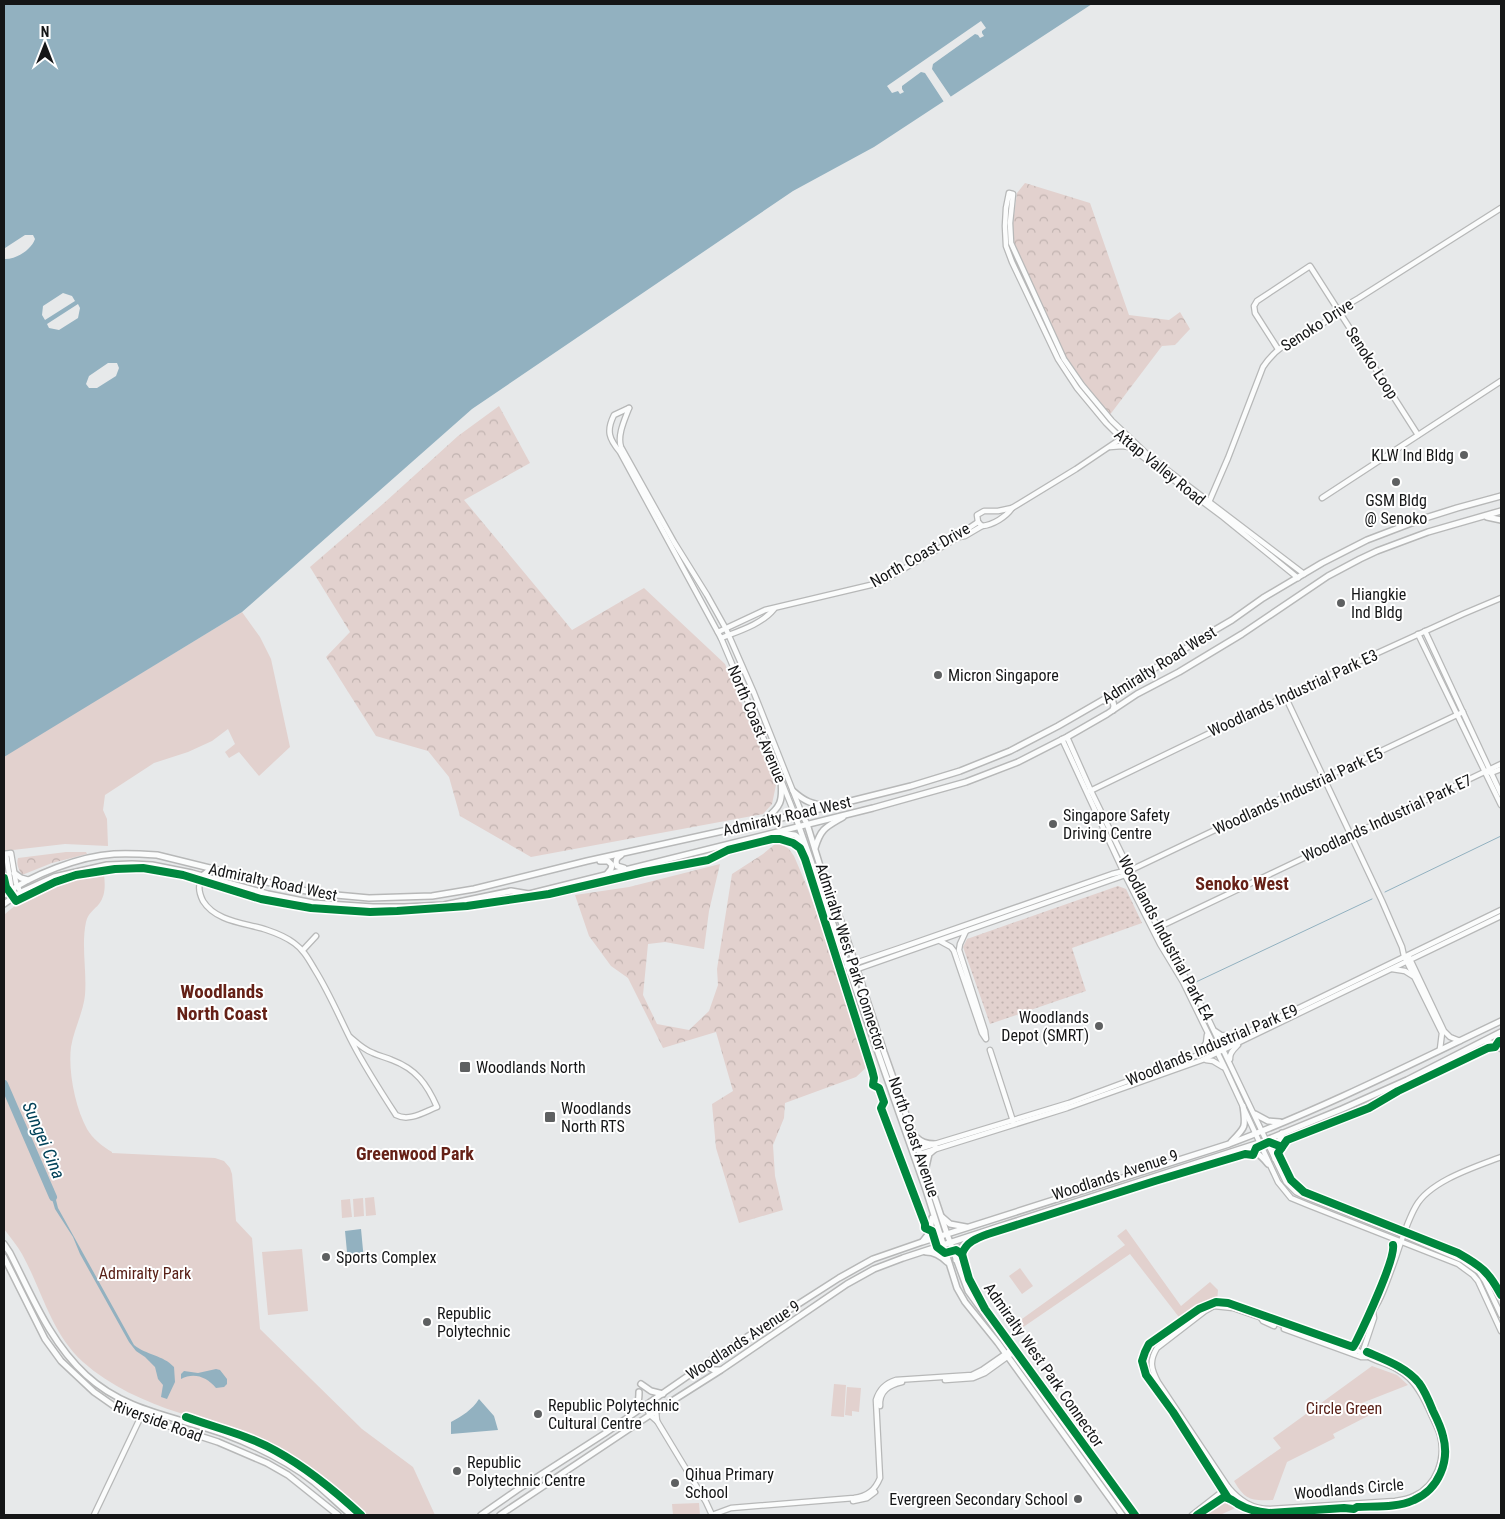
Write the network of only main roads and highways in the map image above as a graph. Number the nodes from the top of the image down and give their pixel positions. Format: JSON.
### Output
{"nodes":[{"id":1,"x":1501,"y":496,"type":"edge"},
{"id":2,"x":1501,"y":512,"type":"edge"},
{"id":3,"x":1483,"y":516,"type":"junction"},
{"id":4,"x":1501,"y":520,"type":"edge"},
{"id":5,"x":1129,"y":685,"type":"junction"},
{"id":6,"x":1137,"y":694,"type":"junction"},
{"id":7,"x":1103,"y":701,"type":"junction"},
{"id":8,"x":1113,"y":710,"type":"junction"},
{"id":9,"x":781,"y":780,"type":"road end"},
{"id":10,"x":793,"y":791,"type":"road end"},
{"id":11,"x":831,"y":806,"type":"junction"},
{"id":12,"x":802,"y":814,"type":"junction"},
{"id":13,"x":848,"y":814,"type":"junction"},
{"id":14,"x":795,"y":815,"type":"junction"},
{"id":15,"x":762,"y":822,"type":"junction"},
{"id":16,"x":807,"y":824,"type":"junction"},
{"id":17,"x":799,"y":827,"type":"junction"},
{"id":18,"x":774,"y":833,"type":"junction"},
{"id":19,"x":805,"y":843,"type":"junction"},
{"id":20,"x":814,"y":848,"type":"junction"},
{"id":21,"x":623,"y":854,"type":"junction"},
{"id":22,"x":587,"y":862,"type":"junction"},
{"id":23,"x":197,"y":866,"type":"junction"},
{"id":24,"x":630,"y":868,"type":"junction"},
{"id":25,"x":210,"y":869,"type":"junction"},
{"id":26,"x":14,"y":873,"type":"road end"},
{"id":27,"x":192,"y":873,"type":"junction"},
{"id":28,"x":606,"y":874,"type":"junction"},
{"id":29,"x":202,"y":876,"type":"junction"},
{"id":30,"x":30,"y":880,"type":"junction"},
{"id":31,"x":4,"y":895,"type":"edge"},
{"id":32,"x":4,"y":904,"type":"edge"},
{"id":33,"x":1501,"y":1021,"type":"edge"},
{"id":34,"x":1501,"y":1032,"type":"edge"},
{"id":35,"x":1243,"y":1106,"type":"road end"},
{"id":36,"x":1255,"y":1114,"type":"road end"},
{"id":37,"x":1282,"y":1122,"type":"junction"},
{"id":38,"x":1282,"y":1133,"type":"junction"},
{"id":39,"x":912,"y":1134,"type":"junction"},
{"id":40,"x":1229,"y":1144,"type":"junction"},
{"id":41,"x":1233,"y":1152,"type":"junction"},
{"id":42,"x":1275,"y":1159,"type":"road end"},
{"id":43,"x":1268,"y":1164,"type":"road end"},
{"id":44,"x":926,"y":1168,"type":"junction"},
{"id":45,"x":932,"y":1214,"type":"junction"},
{"id":46,"x":940,"y":1215,"type":"junction"},
{"id":47,"x":972,"y":1226,"type":"junction"},
{"id":48,"x":946,"y":1234,"type":"junction"},
{"id":49,"x":940,"y":1236,"type":"junction"},
{"id":50,"x":971,"y":1236,"type":"junction"},
{"id":51,"x":922,"y":1242,"type":"junction"},
{"id":52,"x":950,"y":1243,"type":"junction"},
{"id":53,"x":4,"y":1244,"type":"edge"},
{"id":54,"x":943,"y":1245,"type":"junction"},
{"id":55,"x":919,"y":1253,"type":"junction"},
{"id":56,"x":4,"y":1257,"type":"edge"},
{"id":57,"x":956,"y":1260,"type":"junction"},
{"id":58,"x":949,"y":1264,"type":"junction"},
{"id":59,"x":764,"y":1326,"type":"junction"},
{"id":60,"x":774,"y":1334,"type":"junction"},
{"id":61,"x":712,"y":1359,"type":"junction"},
{"id":62,"x":721,"y":1370,"type":"junction"},
{"id":63,"x":641,"y":1384,"type":"dead end"},
{"id":64,"x":639,"y":1392,"type":"dead end"},
{"id":65,"x":663,"y":1394,"type":"junction"},
{"id":66,"x":620,"y":1423,"type":"junction"},
{"id":67,"x":338,"y":1515,"type":"edge"},
{"id":68,"x":351,"y":1515,"type":"edge"},
{"id":69,"x":481,"y":1515,"type":"edge"},
{"id":70,"x":500,"y":1515,"type":"edge"},
{"id":71,"x":1122,"y":1515,"type":"edge"},
{"id":72,"x":1130,"y":1515,"type":"edge"}],
"edges":[{"from":1,"to":5,"type":"main road","name":"Admiralty Road West"},
{"from":2,"to":3,"type":"main road","name":"Admiralty Road West"},
{"from":3,"to":4,"type":"main road"},
{"from":3,"to":6,"type":"main road","name":"Admiralty Road West"},
{"from":5,"to":6,"type":"main road"},
{"from":5,"to":7,"type":"main road","name":"Admiralty Road West"},
{"from":6,"to":8,"type":"main road","name":"Admiralty Road West"},
{"from":7,"to":8,"type":"main road"},
{"from":7,"to":11,"type":"main road","name":"Admiralty Road West"},
{"from":8,"to":13,"type":"main road","name":"Admiralty Road West"},
{"from":9,"to":15,"type":"main road"},
{"from":10,"to":11,"type":"main road"},
{"from":11,"to":12,"type":"main road","name":"Admiralty Road West"},
{"from":12,"to":14,"type":"main road","name":"Admiralty Road West"},
{"from":12,"to":16,"type":"main road","name":"North Coast Avenue"},
{"from":13,"to":16,"type":"main road","name":"Admiralty Road West"},
{"from":13,"to":20,"type":"main road"},
{"from":14,"to":15,"type":"main road","name":"Admiralty Road West"},
{"from":14,"to":17,"type":"main road","name":"North Coast Avenue"},
{"from":15,"to":21,"type":"main road","name":"Admiralty Road West"},
{"from":16,"to":17,"type":"main road","name":"Admiralty Road West"},
{"from":16,"to":20,"type":"main road","name":"North Coast Avenue"},
{"from":17,"to":18,"type":"main road","name":"Admiralty Road West"},
{"from":17,"to":19,"type":"main road","name":"North Coast Avenue"},
{"from":18,"to":19,"type":"main road"},
{"from":18,"to":24,"type":"main road","name":"Admiralty Road West"},
{"from":19,"to":45,"type":"main road","name":"North Coast Avenue"},
{"from":20,"to":39,"type":"main road","name":"North Coast Avenue"},
{"from":21,"to":22,"type":"main road","name":"Admiralty Road West"},
{"from":21,"to":24,"type":"main road"},
{"from":22,"to":25,"type":"main road","name":"Admiralty Road West"},
{"from":22,"to":28,"type":"main road"},
{"from":23,"to":25,"type":"main road","name":"Admiralty Road West"},
{"from":23,"to":29,"type":"main road"},
{"from":23,"to":30,"type":"main road","name":"Admiralty Road West"},
{"from":24,"to":28,"type":"main road","name":"Admiralty Road West"},
{"from":25,"to":29,"type":"main road"},
{"from":26,"to":30,"type":"main road"},
{"from":27,"to":29,"type":"main road","name":"Admiralty Road West"},
{"from":27,"to":29,"type":"main road"},
{"from":27,"to":32,"type":"main road","name":"Admiralty Road West"},
{"from":28,"to":29,"type":"main road","name":"Admiralty Road West"},
{"from":30,"to":31,"type":"main road","name":"Admiralty Road West"},
{"from":33,"to":37,"type":"main road","name":"Woodlands Avenue 9"},
{"from":34,"to":38,"type":"main road","name":"Woodlands Avenue 9"},
{"from":35,"to":40,"type":"main road"},
{"from":36,"to":37,"type":"main road"},
{"from":37,"to":40,"type":"main road","name":"Woodlands Avenue 9"},
{"from":38,"to":41,"type":"main road","name":"Woodlands Avenue 9"},
{"from":38,"to":42,"type":"main road"},
{"from":39,"to":44,"type":"main road","name":"North Coast Avenue"},
{"from":39,"to":44,"type":"main road"},
{"from":40,"to":47,"type":"main road","name":"Woodlands Avenue 9"},
{"from":41,"to":43,"type":"main road"},
{"from":41,"to":50,"type":"main road","name":"Woodlands Avenue 9"},
{"from":44,"to":46,"type":"main road","name":"North Coast Avenue"},
{"from":45,"to":49,"type":"main road","name":"North Coast Avenue"},
{"from":45,"to":51,"type":"main road"},
{"from":46,"to":47,"type":"main road"},
{"from":46,"to":48,"type":"main road","name":"North Coast Avenue"},
{"from":47,"to":48,"type":"main road","name":"Woodlands Avenue 9"},
{"from":48,"to":49,"type":"main road","name":"Woodlands Avenue 9"},
{"from":48,"to":52,"type":"main road","name":"North Coast Avenue"},
{"from":49,"to":51,"type":"main road","name":"Woodlands Avenue 9"},
{"from":49,"to":54,"type":"main road","name":"North Coast Avenue"},
{"from":50,"to":52,"type":"main road","name":"Woodlands Avenue 9"},
{"from":50,"to":57,"type":"main road"},
{"from":51,"to":59,"type":"main road","name":"Woodlands Avenue 9"},
{"from":52,"to":54,"type":"main road","name":"Woodlands Avenue 9"},
{"from":52,"to":57,"type":"main road","name":"North Coast Avenue"},
{"from":53,"to":68,"type":"main road","name":"Riverside Road"},
{"from":54,"to":55,"type":"main road","name":"Woodlands Avenue 9"},
{"from":54,"to":58,"type":"main road","name":"North Coast Avenue"},
{"from":55,"to":58,"type":"main road"},
{"from":55,"to":60,"type":"main road","name":"Woodlands Avenue 9"},
{"from":56,"to":67,"type":"main road","name":"Riverside Road"},
{"from":57,"to":72,"type":"main road","name":"North Coast Avenue"},
{"from":58,"to":71,"type":"main road","name":"North Coast Avenue"},
{"from":59,"to":60,"type":"main road"},
{"from":59,"to":61,"type":"main road","name":"Woodlands Avenue 9"},
{"from":60,"to":62,"type":"main road","name":"Woodlands Avenue 9"},
{"from":61,"to":62,"type":"main road"},
{"from":61,"to":65,"type":"main road","name":"Woodlands Avenue 9"},
{"from":62,"to":70,"type":"main road","name":"Woodlands Avenue 9"},
{"from":63,"to":65,"type":"main road"},
{"from":64,"to":66,"type":"main road"},
{"from":65,"to":66,"type":"main road","name":"Woodlands Avenue 9"},
{"from":66,"to":69,"type":"main road","name":"Woodlands Avenue 9"}]}
